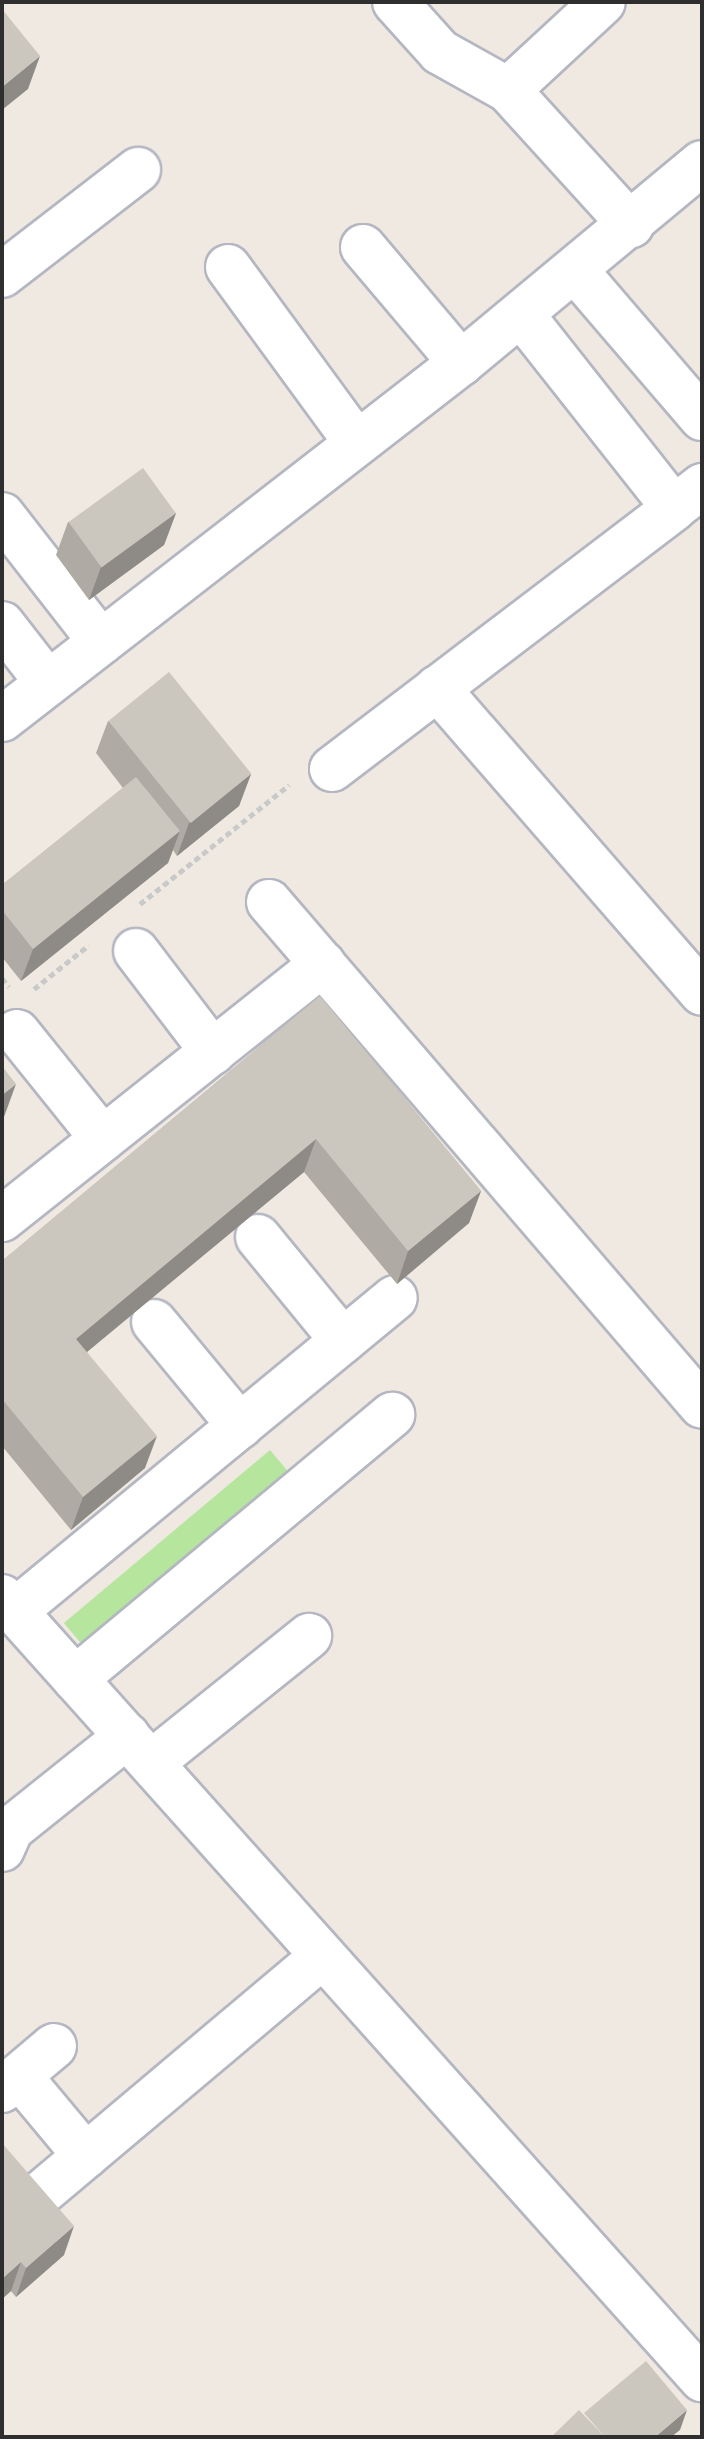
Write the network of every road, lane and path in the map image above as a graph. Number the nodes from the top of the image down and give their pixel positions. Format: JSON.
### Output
{"nodes":[{"id":1,"x":395,"y":2,"type":"edge"},
{"id":2,"x":603,"y":2,"type":"edge"},
{"id":3,"x":508,"y":90,"type":"junction"},
{"id":4,"x":138,"y":170,"type":"dead end"},
{"id":5,"x":697,"y":178,"type":"edge"},
{"id":6,"x":631,"y":225,"type":"junction"},
{"id":7,"x":363,"y":247,"type":"dead end"},
{"id":8,"x":228,"y":267,"type":"dead end"},
{"id":9,"x":575,"y":270,"type":"junction"},
{"id":10,"x":2,"y":275,"type":"edge"},
{"id":11,"x":521,"y":314,"type":"junction"},
{"id":12,"x":461,"y":363,"type":"junction"},
{"id":13,"x":702,"y":418,"type":"edge"},
{"id":14,"x":357,"y":443,"type":"junction"},
{"id":15,"x":688,"y":497,"type":"edge"},
{"id":16,"x":2,"y":515,"type":"edge"},
{"id":17,"x":2,"y":624,"type":"edge"},
{"id":18,"x":101,"y":642,"type":"junction"},
{"id":19,"x":48,"y":683,"type":"junction"},
{"id":20,"x":437,"y":688,"type":"junction"},
{"id":21,"x":2,"y":719,"type":"edge"},
{"id":22,"x":332,"y":769,"type":"joint"},
{"id":23,"x":269,"y":902,"type":"dead end"},
{"id":24,"x":134,"y":931,"type":"joint"},
{"id":25,"x":94,"y":941,"type":"dead end"},
{"id":26,"x":323,"y":964,"type":"junction"},
{"id":27,"x":32,"y":991,"type":"dead end"},
{"id":28,"x":702,"y":993,"type":"edge"},
{"id":29,"x":17,"y":1032,"type":"dead end"},
{"id":30,"x":213,"y":1052,"type":"junction"},
{"id":31,"x":103,"y":1139,"type":"junction"},
{"id":32,"x":2,"y":1219,"type":"edge"},
{"id":33,"x":258,"y":1237,"type":"dead end"},
{"id":34,"x":395,"y":1298,"type":"dead end"},
{"id":35,"x":154,"y":1322,"type":"dead end"},
{"id":36,"x":343,"y":1341,"type":"junction"},
{"id":37,"x":702,"y":1406,"type":"edge"},
{"id":38,"x":392,"y":1415,"type":"dead end"},
{"id":39,"x":240,"y":1426,"type":"junction"},
{"id":40,"x":7,"y":1607,"type":"edge"},
{"id":41,"x":309,"y":1636,"type":"dead end"},
{"id":42,"x":75,"y":1679,"type":"junction"},
{"id":43,"x":139,"y":1750,"type":"junction"},
{"id":44,"x":2,"y":1849,"type":"edge"},
{"id":45,"x":323,"y":1956,"type":"junction"},
{"id":46,"x":54,"y":2046,"type":"dead end"},
{"id":47,"x":10,"y":2083,"type":"edge"},
{"id":48,"x":86,"y":2156,"type":"junction"},
{"id":49,"x":39,"y":2195,"type":"edge"},
{"id":50,"x":702,"y":2379,"type":"edge"}],
"edges":[{"from":1,"to":3,"type":"street"},
{"from":2,"to":3,"type":"street"},
{"from":3,"to":6,"type":"street"},
{"from":4,"to":10,"type":"street"},
{"from":5,"to":6,"type":"street"},
{"from":6,"to":9,"type":"street"},
{"from":7,"to":12,"type":"street"},
{"from":8,"to":14,"type":"street"},
{"from":9,"to":11,"type":"street"},
{"from":9,"to":13,"type":"street"},
{"from":11,"to":12,"type":"street"},
{"from":11,"to":15,"type":"street"},
{"from":12,"to":14,"type":"street"},
{"from":14,"to":18,"type":"street"},
{"from":15,"to":20,"type":"street"},
{"from":16,"to":18,"type":"street"},
{"from":17,"to":19,"type":"street"},
{"from":18,"to":19,"type":"street"},
{"from":19,"to":21,"type":"street"},
{"from":20,"to":22,"type":"street"},
{"from":20,"to":28,"type":"street"},
{"from":22,"to":24,"type":"path"},
{"from":23,"to":26,"type":"street"},
{"from":24,"to":30,"type":"street"},
{"from":25,"to":27,"type":"path"},
{"from":26,"to":30,"type":"street"},
{"from":26,"to":37,"type":"street"},
{"from":29,"to":31,"type":"street"},
{"from":30,"to":31,"type":"street"},
{"from":31,"to":32,"type":"street"},
{"from":33,"to":36,"type":"street"},
{"from":34,"to":36,"type":"street"},
{"from":35,"to":39,"type":"street"},
{"from":36,"to":39,"type":"street"},
{"from":38,"to":42,"type":"street"},
{"from":39,"to":40,"type":"street"},
{"from":40,"to":42,"type":"street"},
{"from":41,"to":43,"type":"street"},
{"from":42,"to":43,"type":"street"},
{"from":43,"to":44,"type":"street"},
{"from":43,"to":45,"type":"street"},
{"from":45,"to":48,"type":"street"},
{"from":45,"to":50,"type":"street"},
{"from":46,"to":47,"type":"street"},
{"from":47,"to":48,"type":"street"},
{"from":48,"to":49,"type":"street"}]}
